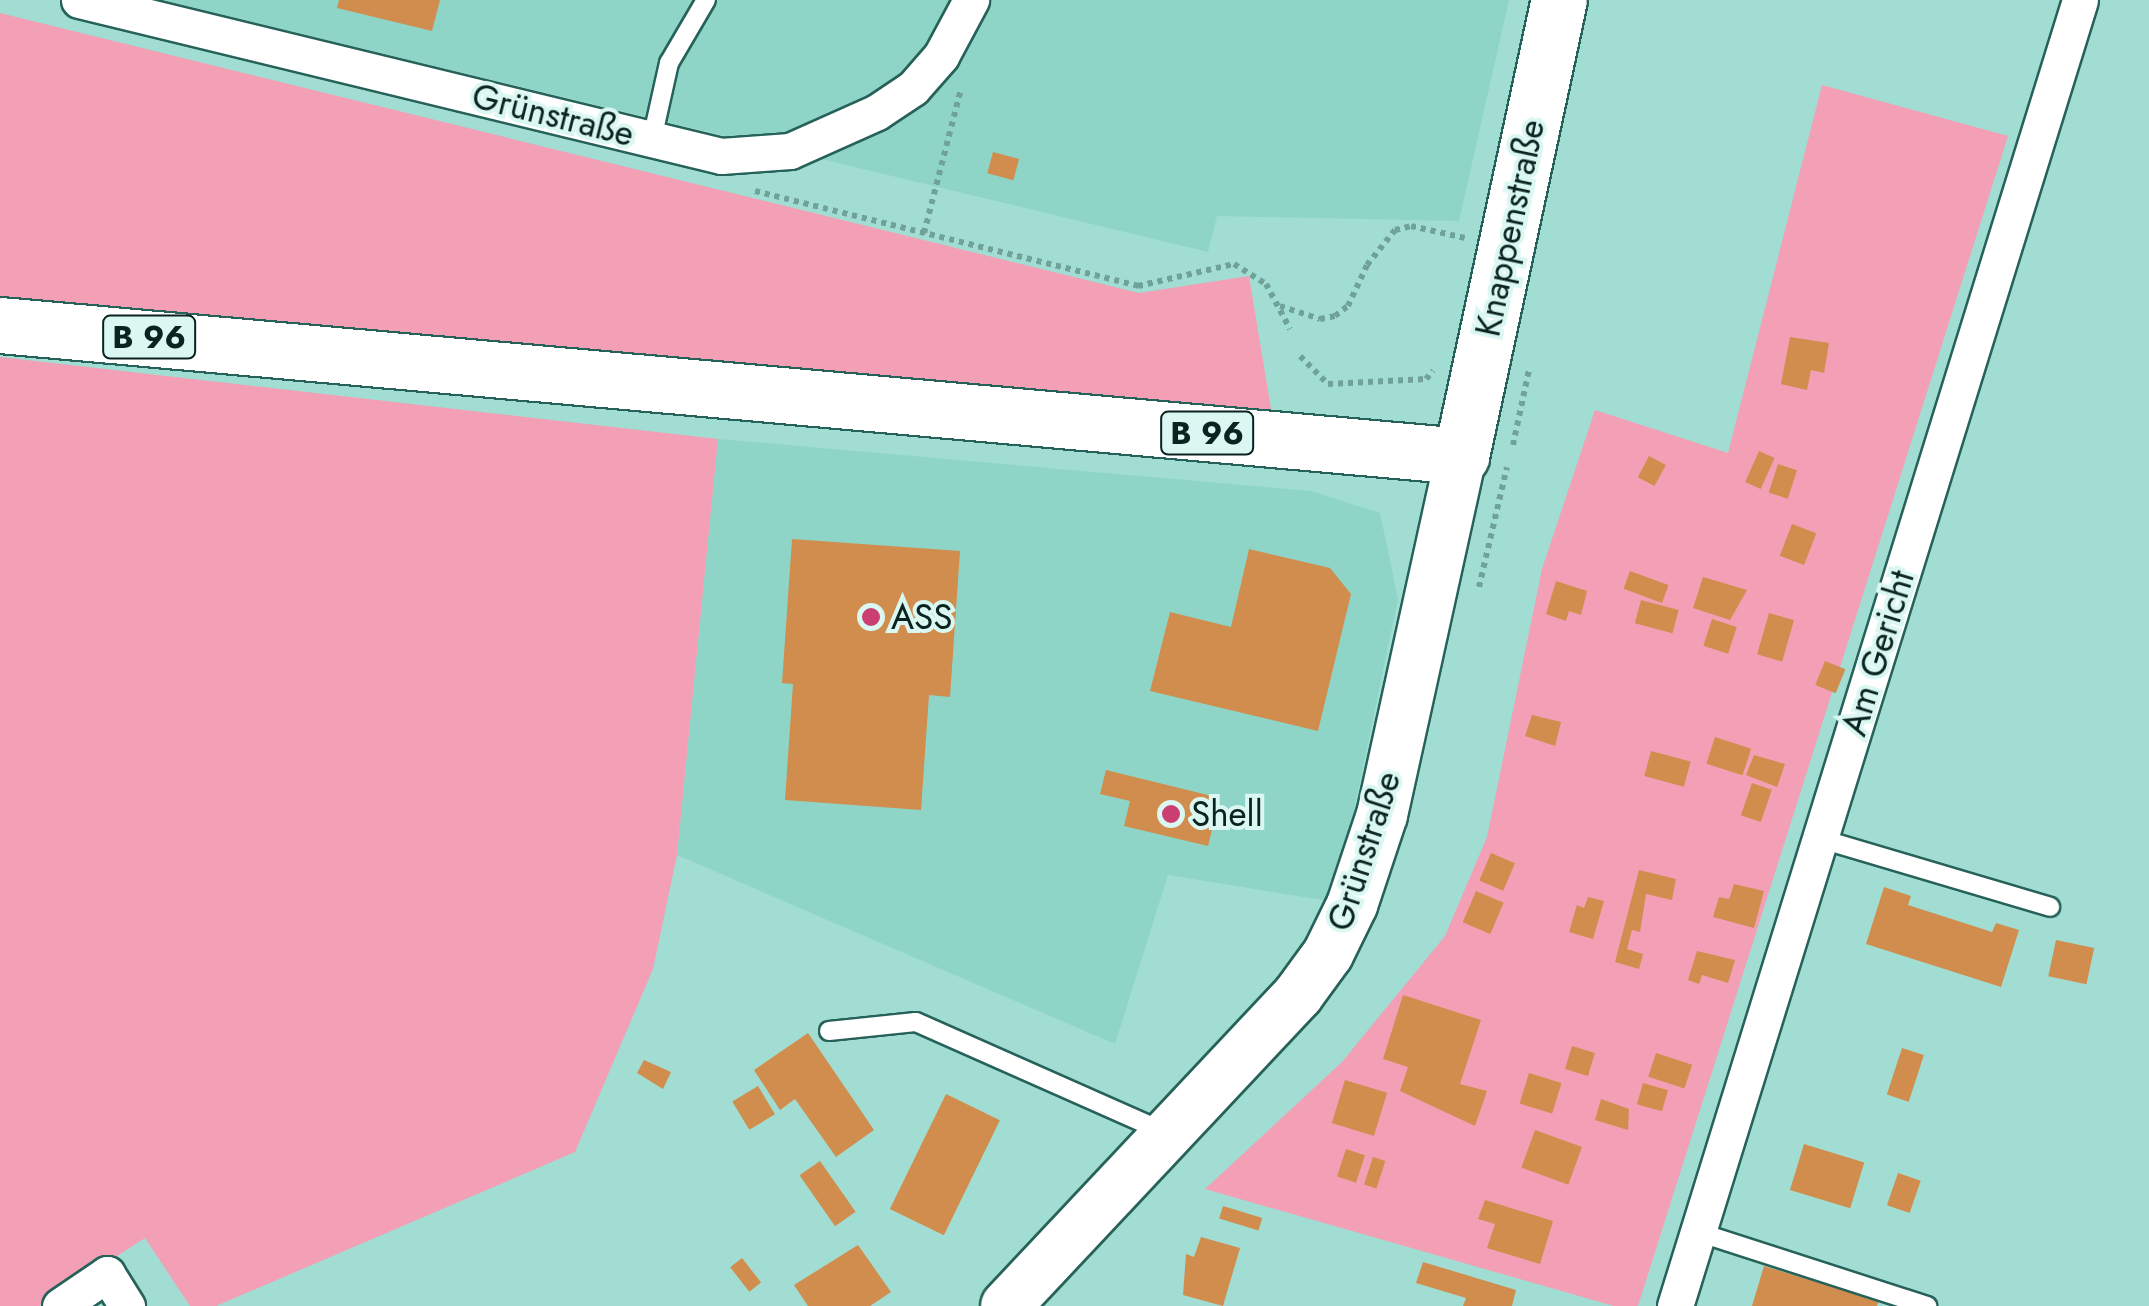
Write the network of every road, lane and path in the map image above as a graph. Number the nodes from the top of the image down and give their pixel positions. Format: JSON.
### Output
{"nodes":[{"id":1,"x":79,"y":0,"type":"edge"},
{"id":2,"x":706,"y":0,"type":"edge"},
{"id":3,"x":971,"y":0,"type":"edge"},
{"id":4,"x":1558,"y":0,"type":"edge"},
{"id":5,"x":2080,"y":0,"type":"edge"},
{"id":6,"x":932,"y":65,"type":"junction"},
{"id":7,"x":652,"y":140,"type":"junction"},
{"id":8,"x":722,"y":156,"type":"junction"},
{"id":9,"x":924,"y":233,"type":"junction"},
{"id":10,"x":1465,"y":238,"type":"dead end"},
{"id":11,"x":1279,"y":305,"type":"junction"},
{"id":12,"x":0,"y":325,"type":"edge"},
{"id":13,"x":1290,"y":329,"type":"dead end"},
{"id":14,"x":1300,"y":356,"type":"dead end"},
{"id":15,"x":1436,"y":367,"type":"dead end"},
{"id":16,"x":1461,"y":456,"type":"junction"},
{"id":17,"x":1821,"y":840,"type":"junction"},
{"id":18,"x":2050,"y":906,"type":"dead end"},
{"id":19,"x":828,"y":1031,"type":"dead end"},
{"id":20,"x":1164,"y":1132,"type":"junction"},
{"id":21,"x":1698,"y":1232,"type":"junction"},
{"id":22,"x":60,"y":1306,"type":"edge"},
{"id":23,"x":127,"y":1306,"type":"edge"},
{"id":24,"x":1006,"y":1306,"type":"edge"},
{"id":25,"x":1674,"y":1306,"type":"edge"},
{"id":26,"x":1927,"y":1306,"type":"edge"}],
"edges":[{"from":1,"to":7,"type":"street","name":"Grünstraße"},
{"from":2,"to":7,"type":"lane"},
{"from":3,"to":6,"type":"street","name":"Grünstraße"},
{"from":4,"to":16,"type":"main road","name":"Knappenstraße"},
{"from":5,"to":17,"type":"street","name":"Am Gericht"},
{"from":6,"to":8,"type":"street","name":"Grünstraße"},
{"from":6,"to":9,"type":"path"},
{"from":7,"to":8,"type":"street","name":"Grünstraße"},
{"from":8,"to":9,"type":"path"},
{"from":9,"to":11,"type":"path"},
{"from":10,"to":11,"type":"path"},
{"from":11,"to":13,"type":"path"},
{"from":12,"to":16,"type":"main road","number":"B 96"},
{"from":14,"to":15,"type":"path"},
{"from":16,"to":20,"type":"main road","name":"Grünstraße"},
{"from":17,"to":18,"type":"lane"},
{"from":17,"to":21,"type":"street","name":"Am Gericht"},
{"from":19,"to":20,"type":"lane"},
{"from":20,"to":24,"type":"main road","name":"Grünstraße"},
{"from":21,"to":25,"type":"street","name":"Am Gericht"},
{"from":21,"to":26,"type":"lane"},
{"from":22,"to":23,"type":"street"}]}
